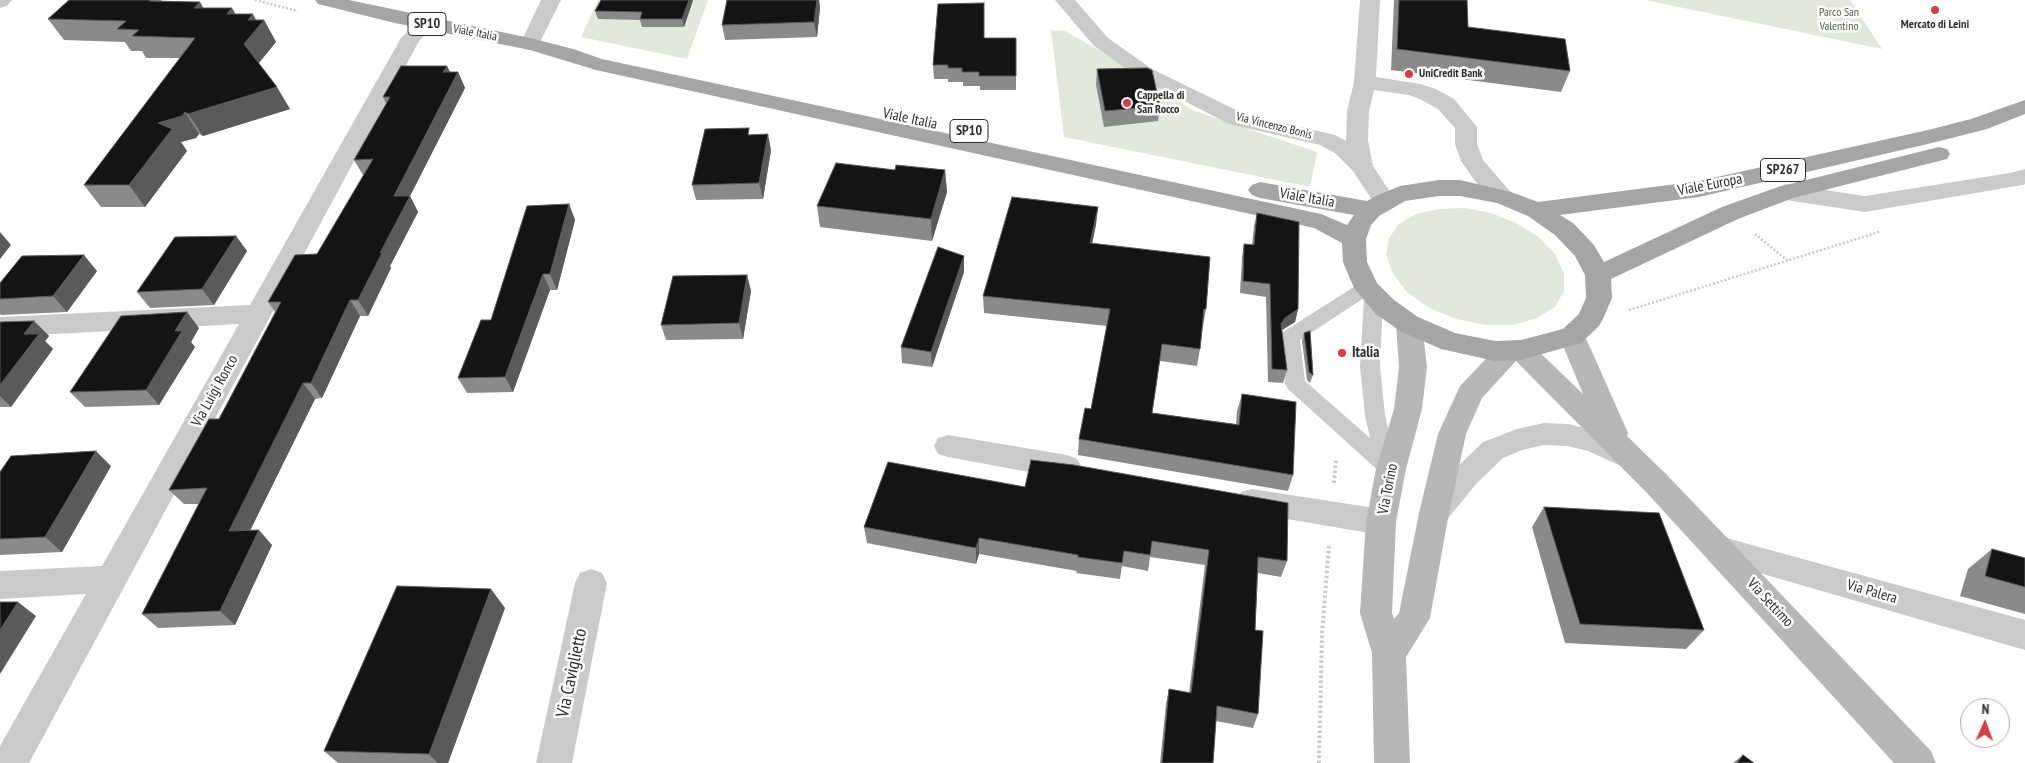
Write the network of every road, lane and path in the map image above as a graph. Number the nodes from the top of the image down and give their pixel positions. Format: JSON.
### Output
{"nodes":[{"id":1,"x":325,"y":0,"type":"edge"},
{"id":2,"x":551,"y":0,"type":"edge"},
{"id":3,"x":1065,"y":0,"type":"edge"},
{"id":4,"x":1370,"y":0,"type":"edge"},
{"id":5,"x":426,"y":24,"type":"junction"},
{"id":6,"x":530,"y":44,"type":"junction"},
{"id":7,"x":566,"y":53,"type":"junction"},
{"id":8,"x":1365,"y":82,"type":"junction"},
{"id":9,"x":2025,"y":106,"type":"edge"},
{"id":10,"x":2025,"y":126,"type":"edge"},
{"id":11,"x":1362,"y":166,"type":"junction"},
{"id":12,"x":2021,"y":179,"type":"edge"},
{"id":13,"x":1786,"y":192,"type":"junction"},
{"id":14,"x":1504,"y":197,"type":"junction"},
{"id":15,"x":1378,"y":205,"type":"junction"},
{"id":16,"x":1536,"y":210,"type":"junction"},
{"id":17,"x":1730,"y":213,"type":"junction"},
{"id":18,"x":1881,"y":232,"type":"dead end"},
{"id":19,"x":1354,"y":239,"type":"junction"},
{"id":20,"x":1788,"y":261,"type":"junction"},
{"id":21,"x":1598,"y":275,"type":"junction"},
{"id":22,"x":1370,"y":291,"type":"junction"},
{"id":23,"x":258,"y":314,"type":"junction"},
{"id":24,"x":1626,"y":315,"type":"dead end"},
{"id":25,"x":1409,"y":324,"type":"junction"},
{"id":26,"x":0,"y":326,"type":"edge"},
{"id":27,"x":1572,"y":336,"type":"junction"},
{"id":28,"x":1515,"y":351,"type":"junction"},
{"id":29,"x":948,"y":446,"type":"dead end"},
{"id":30,"x":1626,"y":452,"type":"junction"},
{"id":31,"x":1391,"y":469,"type":"junction"},
{"id":32,"x":1092,"y":472,"type":"edge"},
{"id":33,"x":1226,"y":496,"type":"edge"},
{"id":34,"x":1434,"y":513,"type":"junction"},
{"id":35,"x":1381,"y":522,"type":"junction"},
{"id":36,"x":1719,"y":549,"type":"junction"},
{"id":37,"x":111,"y":579,"type":"junction"},
{"id":38,"x":591,"y":583,"type":"dead end"},
{"id":39,"x":0,"y":585,"type":"edge"},
{"id":40,"x":2025,"y":635,"type":"edge"},
{"id":41,"x":1389,"y":653,"type":"junction"},
{"id":42,"x":10,"y":763,"type":"edge"},
{"id":43,"x":554,"y":763,"type":"edge"},
{"id":44,"x":1392,"y":763,"type":"edge"},
{"id":45,"x":1918,"y":763,"type":"edge"}],
"edges":[{"from":1,"to":5,"type":"main road","name":"Viale Italia","number":"SP10"},
{"from":2,"to":6,"type":"street"},
{"from":3,"to":11,"type":"street","name":"Via Vincenzo Bonis"},
{"from":4,"to":8,"type":"street"},
{"from":5,"to":6,"type":"main road","name":"Viale Italia","number":"SP10"},
{"from":5,"to":23,"type":"street","name":"Via Luigi Ronco"},
{"from":6,"to":7,"type":"main road","name":"Viale Italia","number":"SP10"},
{"from":7,"to":15,"type":"main road","name":"Viale Italia","number":"SP10"},
{"from":7,"to":19,"type":"main road","name":"Viale Italia","number":"SP10"},
{"from":8,"to":11,"type":"street"},
{"from":8,"to":14,"type":"street"},
{"from":9,"to":16,"type":"main road","name":"Viale Europa","number":"SP267"},
{"from":10,"to":13,"type":"main road","name":"Viale Europa","number":"SP267"},
{"from":11,"to":15,"type":"street"},
{"from":12,"to":13,"type":"street"},
{"from":13,"to":17,"type":"main road","name":"Viale Europa","number":"SP267"},
{"from":14,"to":15,"type":"main road"},
{"from":14,"to":16,"type":"main road"},
{"from":15,"to":19,"type":"main road"},
{"from":16,"to":21,"type":"main road"},
{"from":17,"to":20,"type":"path"},
{"from":17,"to":21,"type":"main road","name":"Viale Europa","number":"SP267"},
{"from":18,"to":20,"type":"path"},
{"from":19,"to":22,"type":"main road"},
{"from":20,"to":24,"type":"path"},
{"from":21,"to":27,"type":"main road"},
{"from":22,"to":25,"type":"main road"},
{"from":22,"to":31,"type":"lane"},
{"from":22,"to":31,"type":"lane"},
{"from":23,"to":26,"type":"street"},
{"from":23,"to":37,"type":"street","name":"Via Luigi Ronco"},
{"from":25,"to":28,"type":"main road"},
{"from":25,"to":31,"type":"main road","name":"Via Torino"},
{"from":27,"to":28,"type":"main road"},
{"from":27,"to":30,"type":"main road","name":"Via Settimo"},
{"from":28,"to":30,"type":"main road","name":"Via Settimo"},
{"from":28,"to":34,"type":"main road"},
{"from":29,"to":32,"type":"street"},
{"from":30,"to":34,"type":"street"},
{"from":30,"to":36,"type":"main road","name":"Via Settimo"},
{"from":31,"to":35,"type":"main road","name":"Via Torino"},
{"from":33,"to":35,"type":"street"},
{"from":34,"to":41,"type":"main road"},
{"from":35,"to":41,"type":"main road","name":"Via Torino"},
{"from":36,"to":40,"type":"street","name":"Via Palera"},
{"from":36,"to":45,"type":"main road","name":"Via Settimo"},
{"from":37,"to":39,"type":"street"},
{"from":37,"to":42,"type":"street","name":"Via Luigi Ronco"},
{"from":38,"to":43,"type":"street","name":"Via Caviglietto"},
{"from":41,"to":44,"type":"main road","name":"Via Torino"}]}
